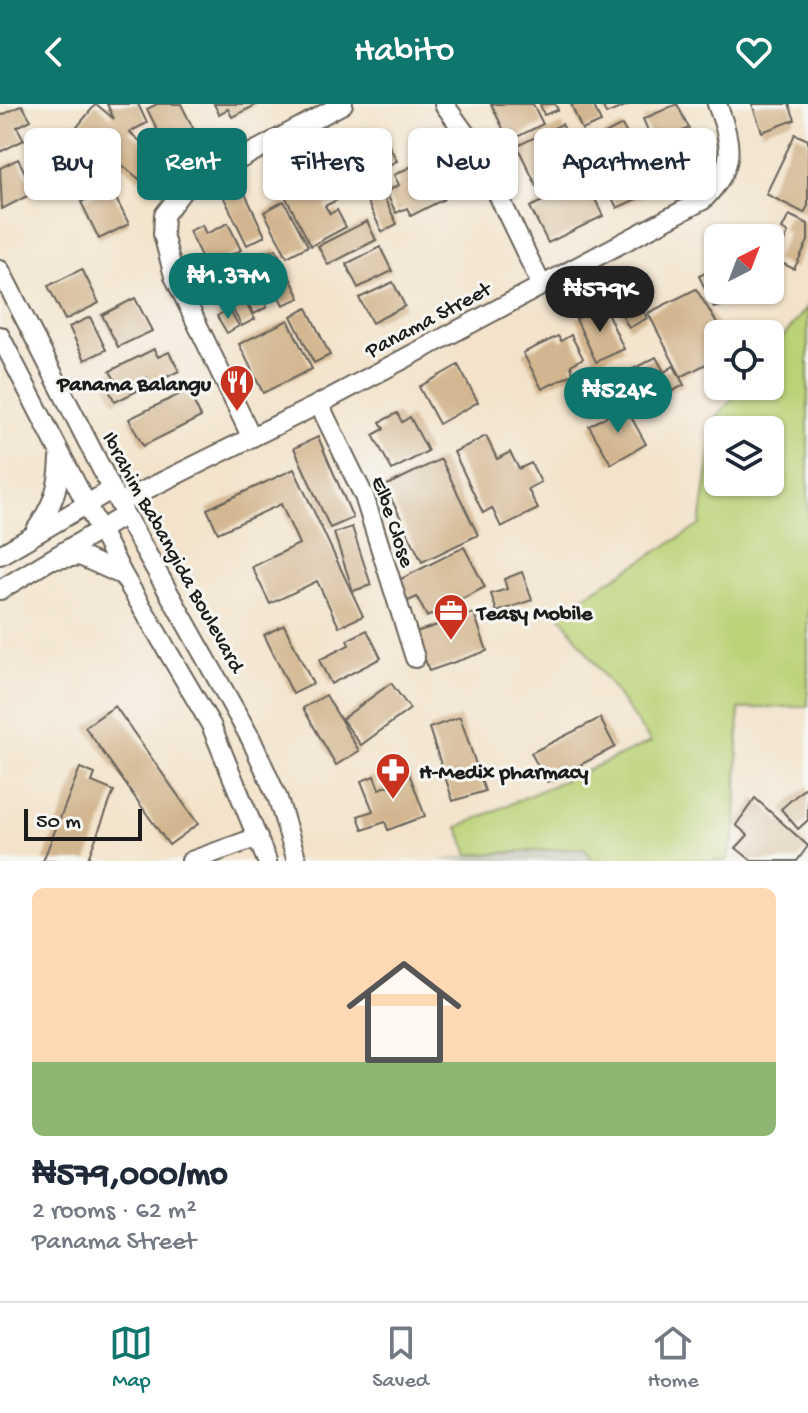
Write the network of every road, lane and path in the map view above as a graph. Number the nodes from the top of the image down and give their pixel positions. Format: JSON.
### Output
{"nodes":[{"id":1,"x":343,"y":104,"type":"edge"},
{"id":2,"x":444,"y":104,"type":"edge"},
{"id":3,"x":717,"y":104,"type":"edge"},
{"id":4,"x":0,"y":270,"type":"edge"},
{"id":5,"x":541,"y":284,"type":"junction"},
{"id":6,"x":0,"y":336,"type":"edge"},
{"id":7,"x":319,"y":404,"type":"junction"},
{"id":8,"x":251,"y":436,"type":"junction"},
{"id":9,"x":60,"y":455,"type":"junction"},
{"id":10,"x":119,"y":503,"type":"junction"},
{"id":11,"x":85,"y":504,"type":"junction"},
{"id":12,"x":99,"y":531,"type":"junction"},
{"id":13,"x":33,"y":536,"type":"junction"},
{"id":14,"x":0,"y":555,"type":"edge"},
{"id":15,"x":49,"y":560,"type":"junction"},
{"id":16,"x":123,"y":575,"type":"junction"},
{"id":17,"x":0,"y":590,"type":"edge"},
{"id":18,"x":415,"y":658,"type":"dead end"},
{"id":19,"x":258,"y":837,"type":"junction"},
{"id":20,"x":191,"y":861,"type":"edge"},
{"id":21,"x":267,"y":861,"type":"edge"},
{"id":22,"x":297,"y":861,"type":"edge"}],
"edges":[{"from":1,"to":8,"type":"street"},
{"from":2,"to":5,"type":"street"},
{"from":3,"to":5,"type":"street","name":"Panama Street"},
{"from":4,"to":10,"type":"street","name":"Ibrahim Babangida Boulevard"},
{"from":5,"to":7,"type":"street","name":"Panama Street"},
{"from":6,"to":9,"type":"street"},
{"from":7,"to":8,"type":"street","name":"Panama Street"},
{"from":7,"to":18,"type":"street","name":"Elbe Close"},
{"from":8,"to":10,"type":"street","name":"Panama Street"},
{"from":9,"to":11,"type":"street"},
{"from":9,"to":13,"type":"street"},
{"from":10,"to":11,"type":"street"},
{"from":10,"to":12,"type":"street"},
{"from":10,"to":22,"type":"street","name":"Ibrahim Babangida Boulevard"},
{"from":11,"to":12,"type":"street"},
{"from":11,"to":13,"type":"street"},
{"from":12,"to":15,"type":"street"},
{"from":12,"to":16,"type":"street"},
{"from":13,"to":14,"type":"street"},
{"from":15,"to":16,"type":"street"},
{"from":15,"to":17,"type":"street"},
{"from":16,"to":19,"type":"street"},
{"from":19,"to":20,"type":"street"},
{"from":19,"to":21,"type":"street"}]}
